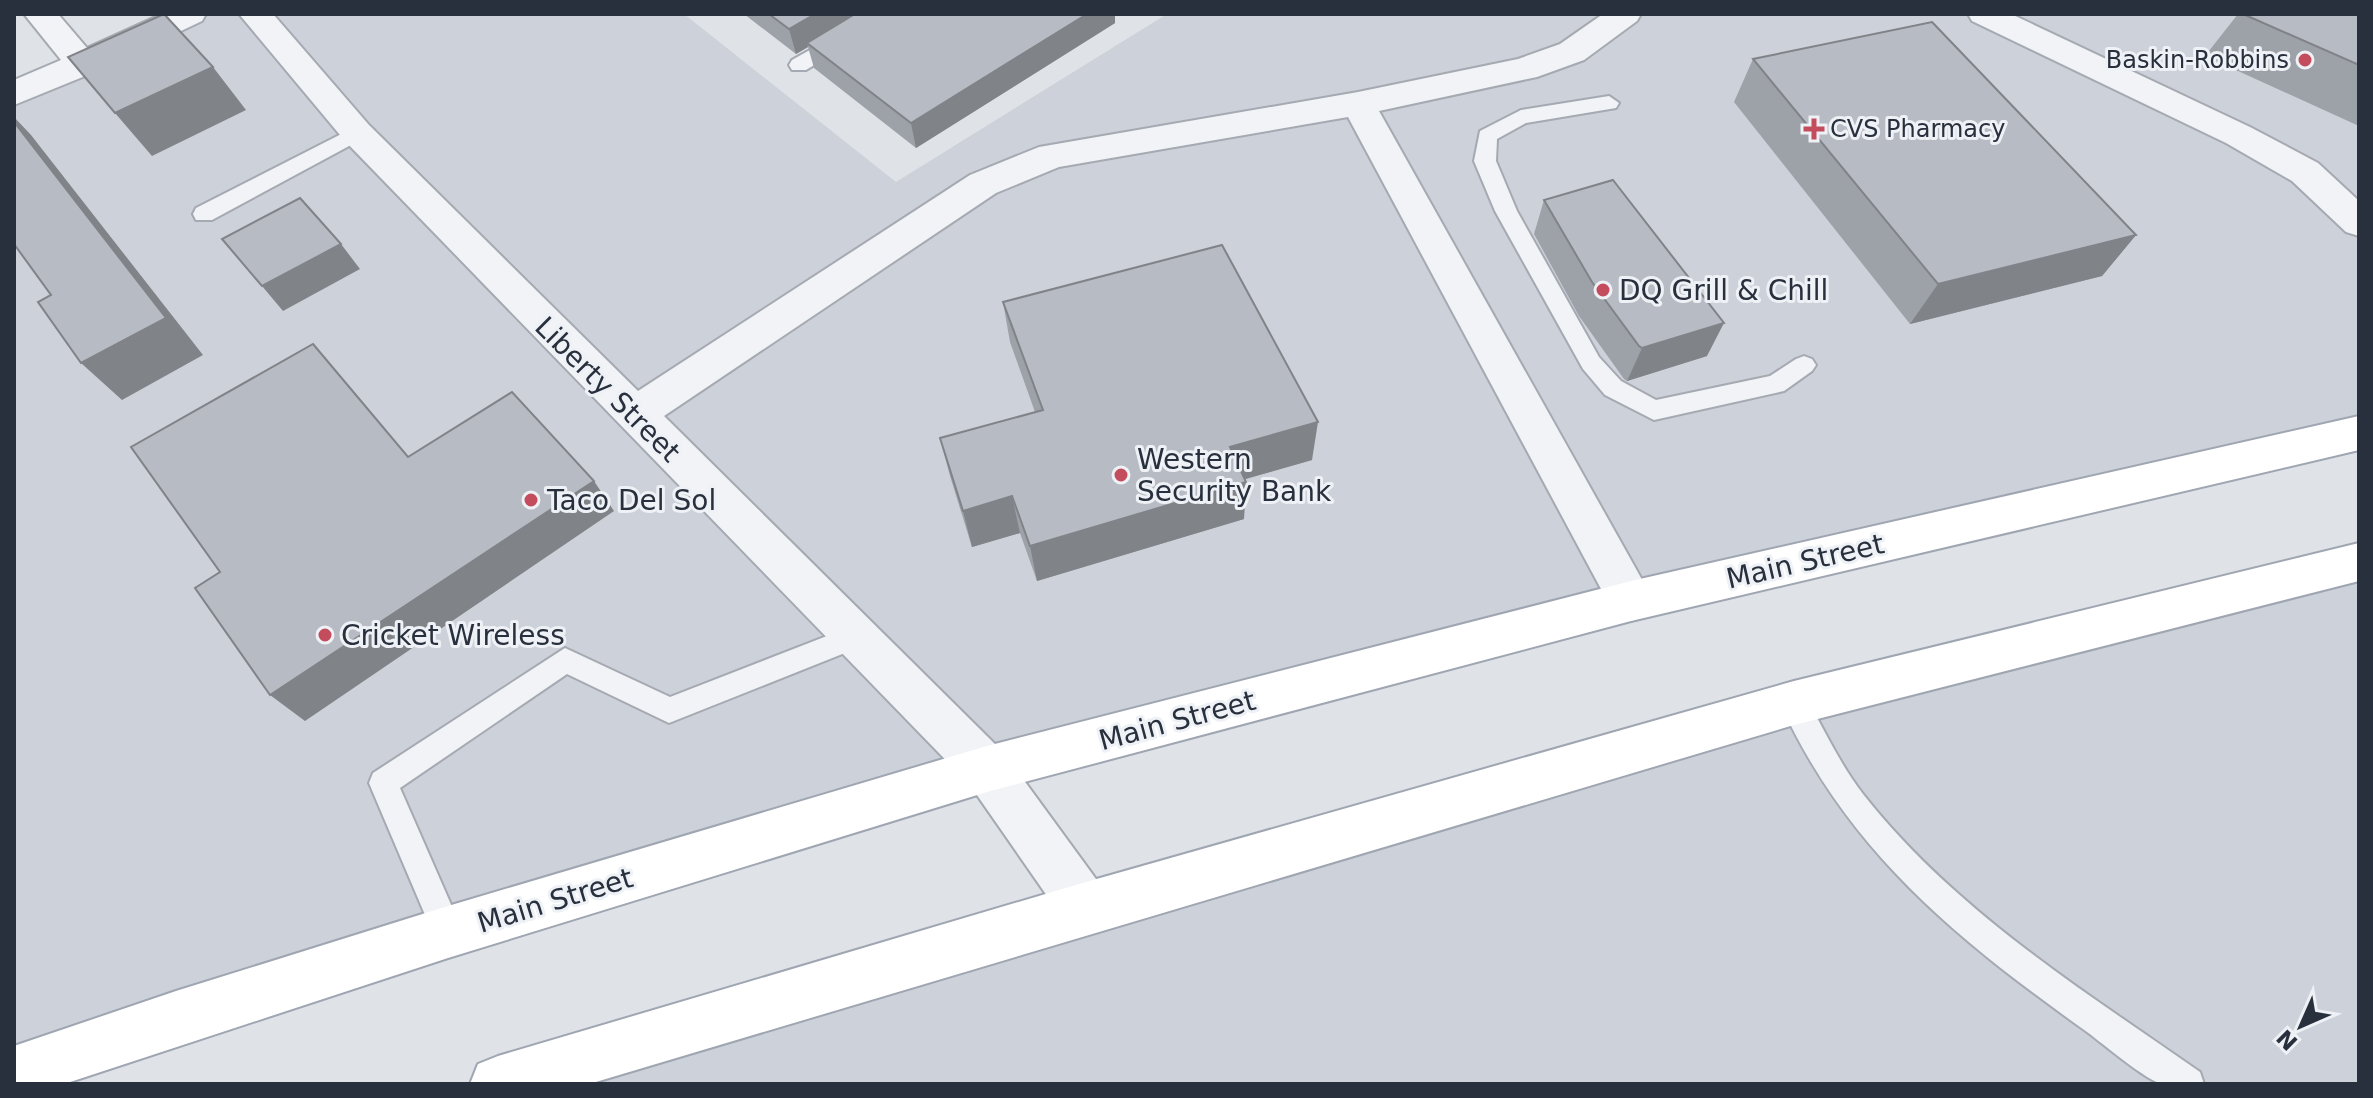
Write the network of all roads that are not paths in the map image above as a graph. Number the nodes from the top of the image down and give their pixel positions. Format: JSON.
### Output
{"nodes":[{"id":1,"x":40,"y":14,"type":"edge"},
{"id":2,"x":190,"y":14,"type":"edge"},
{"id":3,"x":255,"y":14,"type":"edge"},
{"id":4,"x":888,"y":14,"type":"edge"},
{"id":5,"x":1625,"y":14,"type":"edge"},
{"id":6,"x":1984,"y":14,"type":"edge"},
{"id":7,"x":83,"y":64,"type":"junction"},
{"id":8,"x":799,"y":65,"type":"dead end"},
{"id":9,"x":14,"y":94,"type":"edge"},
{"id":10,"x":1609,"y":103,"type":"dead end"},
{"id":11,"x":1358,"y":104,"type":"junction"},
{"id":12,"x":357,"y":133,"type":"junction"},
{"id":13,"x":204,"y":214,"type":"dead end"},
{"id":14,"x":2359,"y":223,"type":"edge"},
{"id":15,"x":1804,"y":365,"type":"dead end"},
{"id":16,"x":633,"y":415,"type":"junction"},
{"id":17,"x":2359,"y":433,"type":"edge"},
{"id":18,"x":2359,"y":562,"type":"edge"},
{"id":19,"x":1631,"y":601,"type":"junction"},
{"id":20,"x":855,"y":637,"type":"junction"},
{"id":21,"x":1794,"y":703,"type":"junction"},
{"id":22,"x":987,"y":769,"type":"junction"},
{"id":23,"x":1086,"y":908,"type":"junction"},
{"id":24,"x":448,"y":932,"type":"junction"},
{"id":25,"x":14,"y":1074,"type":"edge"},
{"id":26,"x":498,"y":1084,"type":"edge"},
{"id":27,"x":2188,"y":1084,"type":"edge"}],
"edges":[{"from":1,"to":7,"type":"street"},
{"from":2,"to":7,"type":"street"},
{"from":3,"to":12,"type":"street","name":"Liberty Street"},
{"from":4,"to":8,"type":"lane"},
{"from":5,"to":11,"type":"street"},
{"from":6,"to":14,"type":"street"},
{"from":7,"to":9,"type":"street"},
{"from":10,"to":15,"type":"lane"},
{"from":11,"to":16,"type":"street"},
{"from":11,"to":19,"type":"street"},
{"from":12,"to":13,"type":"lane"},
{"from":12,"to":16,"type":"street","name":"Liberty Street"},
{"from":16,"to":20,"type":"street","name":"Liberty Street"},
{"from":17,"to":19,"type":"main road","name":"Main Street"},
{"from":18,"to":21,"type":"main road"},
{"from":19,"to":22,"type":"main road","name":"Main Street"},
{"from":20,"to":22,"type":"street","name":"Liberty Street"},
{"from":20,"to":24,"type":"lane"},
{"from":21,"to":23,"type":"main road"},
{"from":21,"to":27,"type":"lane"},
{"from":22,"to":23,"type":"street","name":"Liberty Street"},
{"from":22,"to":24,"type":"main road","name":"Main Street"},
{"from":23,"to":26,"type":"main road"},
{"from":24,"to":25,"type":"main road","name":"Main Street"}]}
